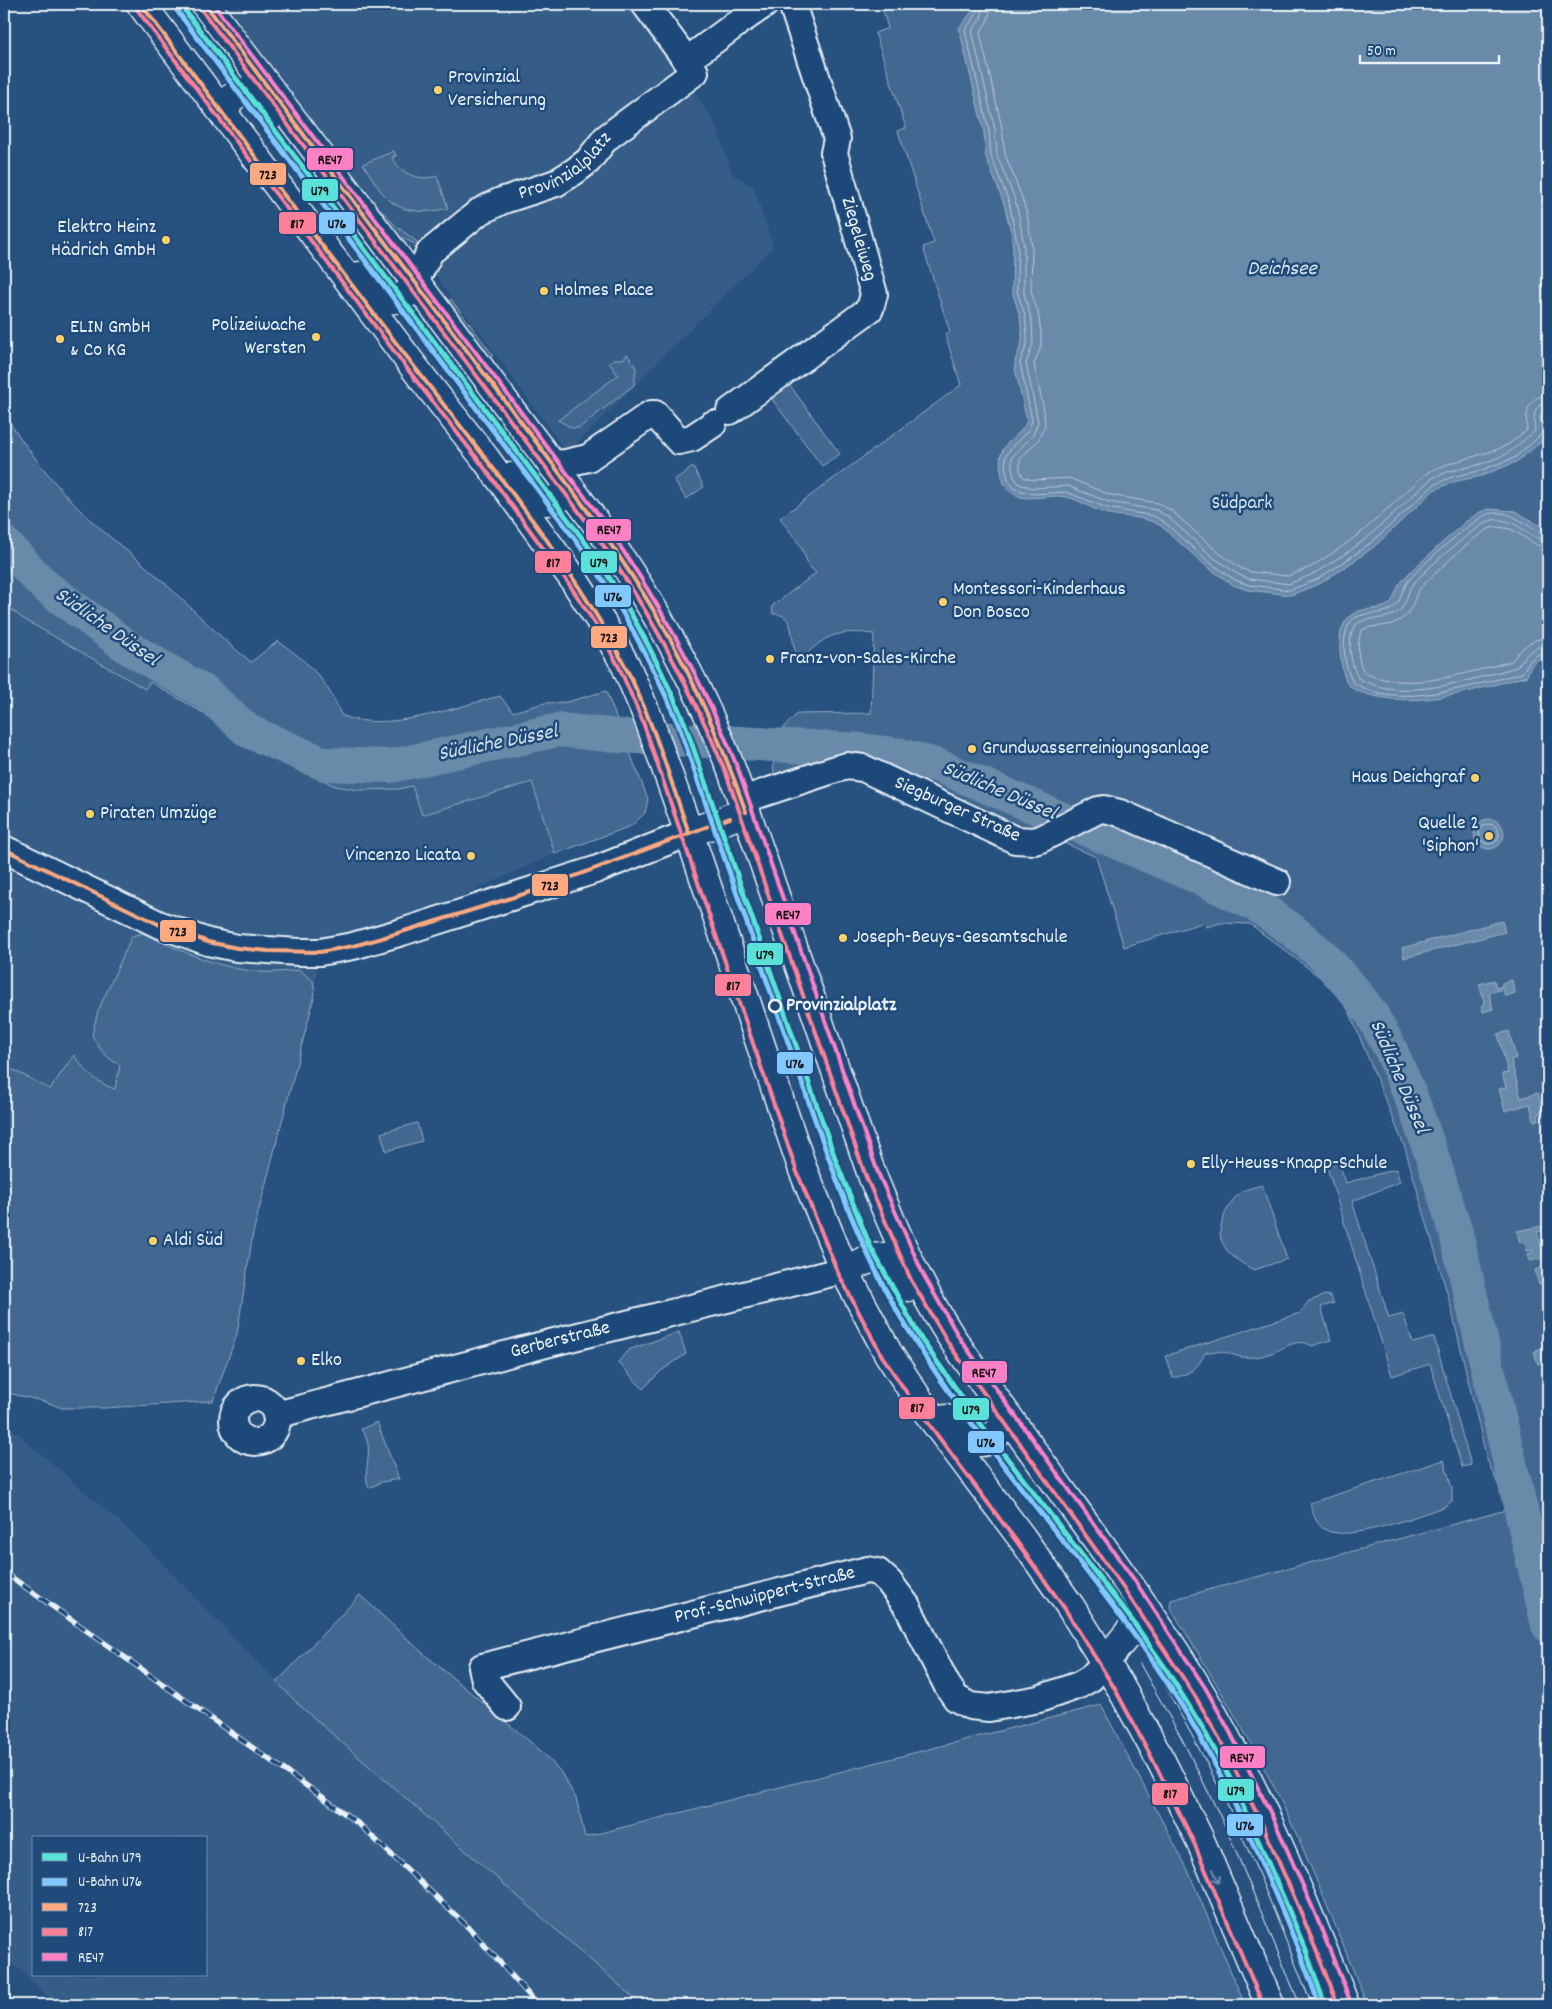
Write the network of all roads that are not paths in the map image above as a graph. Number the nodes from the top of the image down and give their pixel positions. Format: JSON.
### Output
{"nodes":[{"id":1,"x":141,"y":4,"type":"edge"},
{"id":2,"x":205,"y":4,"type":"edge"},
{"id":3,"x":645,"y":4,"type":"edge"},
{"id":4,"x":765,"y":4,"type":"edge"},
{"id":5,"x":792,"y":4,"type":"edge"},
{"id":6,"x":691,"y":66,"type":"junction"},
{"id":7,"x":225,"y":116,"type":"junction"},
{"id":8,"x":308,"y":140,"type":"junction"},
{"id":9,"x":388,"y":245,"type":"junction"},
{"id":10,"x":430,"y":252,"type":"junction"},
{"id":11,"x":331,"y":257,"type":"junction"},
{"id":12,"x":415,"y":281,"type":"junction"},
{"id":13,"x":485,"y":458,"type":"junction"},
{"id":14,"x":588,"y":458,"type":"junction"},
{"id":15,"x":550,"y":464,"type":"junction"},
{"id":16,"x":568,"y":487,"type":"junction"},
{"id":17,"x":744,"y":806,"type":"junction"},
{"id":18,"x":689,"y":833,"type":"junction"},
{"id":19,"x":4,"y":849,"type":"edge"},
{"id":20,"x":1277,"y":882,"type":"dead end"},
{"id":21,"x":844,"y":1270,"type":"junction"},
{"id":22,"x":928,"y":1298,"type":"junction"},
{"id":23,"x":922,"y":1405,"type":"junction"},
{"id":24,"x":1004,"y":1412,"type":"junction"},
{"id":25,"x":276,"y":1415,"type":"dead end"},
{"id":26,"x":1147,"y":1610,"type":"junction"},
{"id":27,"x":1105,"y":1662,"type":"junction"},
{"id":28,"x":507,"y":1706,"type":"dead end"},
{"id":29,"x":1270,"y":2005,"type":"edge"},
{"id":30,"x":1345,"y":2005,"type":"edge"}],
"edges":[{"from":1,"to":7,"type":"main road"},
{"from":2,"to":8,"type":"main road"},
{"from":3,"to":6,"type":"street"},
{"from":4,"to":6,"type":"street"},
{"from":5,"to":14,"type":"street","name":"Ziegeleiweg"},
{"from":6,"to":10,"type":"street","name":"Provinzialplatz"},
{"from":7,"to":8,"type":"main road"},
{"from":7,"to":11,"type":"main road"},
{"from":8,"to":9,"type":"main road"},
{"from":9,"to":10,"type":"street"},
{"from":9,"to":12,"type":"main road"},
{"from":10,"to":12,"type":"street","name":"Provinzialplatz"},
{"from":11,"to":12,"type":"main road"},
{"from":11,"to":13,"type":"main road"},
{"from":12,"to":15,"type":"main road"},
{"from":13,"to":16,"type":"main road"},
{"from":13,"to":18,"type":"main road"},
{"from":14,"to":15,"type":"street"},
{"from":14,"to":16,"type":"street"},
{"from":15,"to":16,"type":"main road"},
{"from":16,"to":17,"type":"main road"},
{"from":17,"to":18,"type":"main road","name":"Siegburger Straße"},
{"from":17,"to":20,"type":"street","name":"Siegburger Straße"},
{"from":17,"to":22,"type":"main road"},
{"from":18,"to":19,"type":"street"},
{"from":18,"to":21,"type":"main road"},
{"from":21,"to":22,"type":"main road"},
{"from":21,"to":23,"type":"main road"},
{"from":21,"to":25,"type":"street","name":"Gerberstraße"},
{"from":22,"to":24,"type":"main road"},
{"from":23,"to":24,"type":"main road"},
{"from":23,"to":27,"type":"main road"},
{"from":24,"to":26,"type":"main road"},
{"from":26,"to":27,"type":"main road"},
{"from":26,"to":30,"type":"main road"},
{"from":27,"to":28,"type":"street","name":"Prof.-Schwippert-Straße"},
{"from":27,"to":29,"type":"main road","one_way":true}]}
